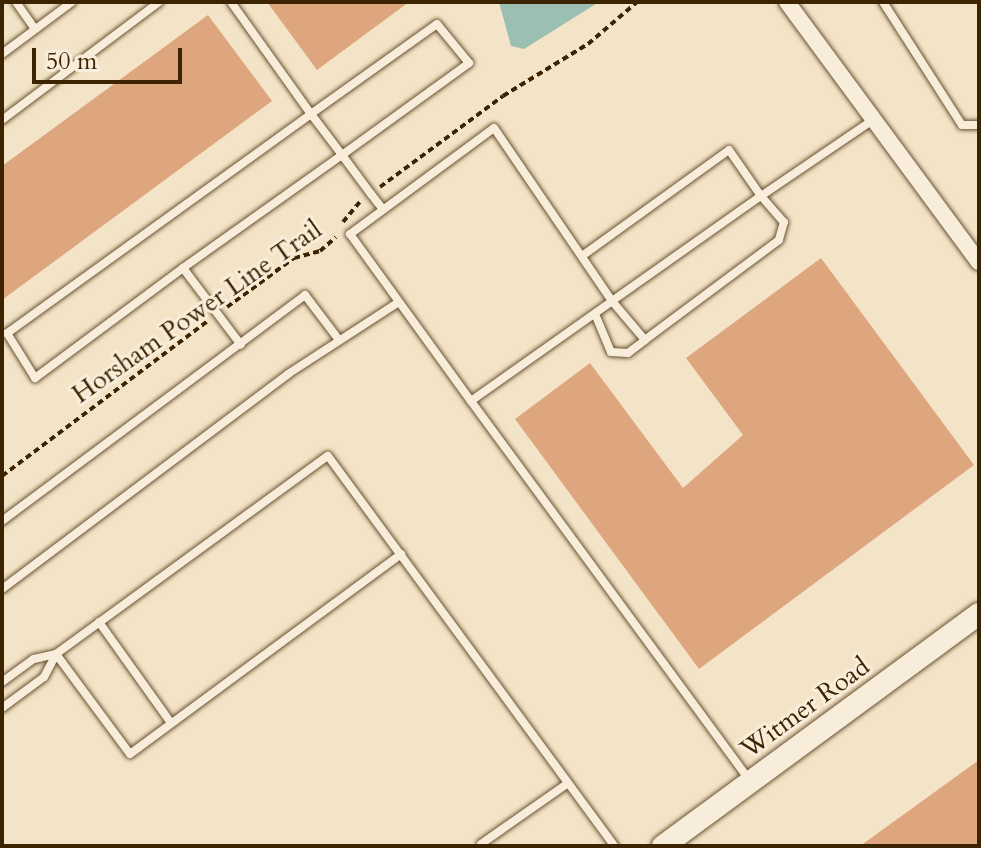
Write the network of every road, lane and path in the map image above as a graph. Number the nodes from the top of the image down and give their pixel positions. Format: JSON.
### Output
{"nodes":[{"id":1,"x":16,"y":2,"type":"edge"},
{"id":2,"x":72,"y":2,"type":"edge"},
{"id":3,"x":159,"y":2,"type":"edge"},
{"id":4,"x":231,"y":2,"type":"edge"},
{"id":5,"x":637,"y":2,"type":"edge"},
{"id":6,"x":787,"y":2,"type":"edge"},
{"id":7,"x":883,"y":2,"type":"edge"},
{"id":8,"x":35,"y":29,"type":"junction"},
{"id":9,"x":2,"y":54,"type":"edge"},
{"id":10,"x":311,"y":114,"type":"junction"},
{"id":11,"x":2,"y":120,"type":"edge"},
{"id":12,"x":874,"y":120,"type":"junction"},
{"id":13,"x":979,"y":125,"type":"edge"},
{"id":14,"x":342,"y":155,"type":"junction"},
{"id":15,"x":371,"y":194,"type":"junction"},
{"id":16,"x":761,"y":196,"type":"junction"},
{"id":17,"x":382,"y":208,"type":"junction"},
{"id":18,"x":582,"y":256,"type":"junction"},
{"id":19,"x":979,"y":262,"type":"edge"},
{"id":20,"x":183,"y":268,"type":"junction"},
{"id":21,"x":612,"y":301,"type":"junction"},
{"id":22,"x":399,"y":302,"type":"junction"},
{"id":23,"x":219,"y":313,"type":"junction"},
{"id":24,"x":595,"y":314,"type":"junction"},
{"id":25,"x":339,"y":340,"type":"junction"},
{"id":26,"x":645,"y":340,"type":"junction"},
{"id":27,"x":241,"y":345,"type":"junction"},
{"id":28,"x":471,"y":401,"type":"junction"},
{"id":29,"x":2,"y":476,"type":"edge"},
{"id":30,"x":2,"y":521,"type":"edge"},
{"id":31,"x":401,"y":554,"type":"junction"},
{"id":32,"x":2,"y":589,"type":"edge"},
{"id":33,"x":979,"y":614,"type":"edge"},
{"id":34,"x":99,"y":622,"type":"junction"},
{"id":35,"x":56,"y":654,"type":"junction"},
{"id":36,"x":2,"y":682,"type":"edge"},
{"id":37,"x":2,"y":708,"type":"edge"},
{"id":38,"x":171,"y":723,"type":"junction"},
{"id":39,"x":751,"y":782,"type":"junction"},
{"id":40,"x":568,"y":783,"type":"junction"},
{"id":41,"x":481,"y":844,"type":"dead end"},
{"id":42,"x":615,"y":846,"type":"edge"},
{"id":43,"x":663,"y":846,"type":"edge"}],
"edges":[{"from":1,"to":8,"type":"lane"},
{"from":2,"to":8,"type":"lane"},
{"from":3,"to":11,"type":"lane"},
{"from":4,"to":10,"type":"lane"},
{"from":5,"to":15,"type":"path","name":"Horsham Power Line Trail"},
{"from":6,"to":12,"type":"street"},
{"from":7,"to":13,"type":"lane"},
{"from":8,"to":9,"type":"lane"},
{"from":10,"to":14,"type":"lane"},
{"from":10,"to":14,"type":"lane"},
{"from":10,"to":20,"type":"lane"},
{"from":12,"to":16,"type":"lane"},
{"from":12,"to":19,"type":"street"},
{"from":14,"to":15,"type":"lane"},
{"from":14,"to":20,"type":"lane"},
{"from":15,"to":17,"type":"lane"},
{"from":15,"to":23,"type":"path","name":"Horsham Power Line Trail"},
{"from":16,"to":18,"type":"lane"},
{"from":16,"to":21,"type":"lane"},
{"from":16,"to":26,"type":"lane"},
{"from":17,"to":18,"type":"lane"},
{"from":17,"to":22,"type":"lane"},
{"from":18,"to":21,"type":"lane"},
{"from":20,"to":23,"type":"lane"},
{"from":21,"to":24,"type":"lane"},
{"from":21,"to":26,"type":"lane"},
{"from":22,"to":25,"type":"lane"},
{"from":22,"to":28,"type":"lane"},
{"from":23,"to":27,"type":"lane"},
{"from":23,"to":29,"type":"path","name":"Horsham Power Line Trail"},
{"from":24,"to":26,"type":"lane"},
{"from":24,"to":28,"type":"lane"},
{"from":25,"to":27,"type":"lane"},
{"from":25,"to":32,"type":"lane"},
{"from":27,"to":30,"type":"lane"},
{"from":28,"to":39,"type":"lane"},
{"from":31,"to":34,"type":"lane"},
{"from":31,"to":38,"type":"lane"},
{"from":31,"to":40,"type":"lane"},
{"from":33,"to":39,"type":"street","name":"Witmer Road"},
{"from":34,"to":35,"type":"lane"},
{"from":34,"to":38,"type":"lane"},
{"from":35,"to":36,"type":"lane"},
{"from":35,"to":37,"type":"lane"},
{"from":35,"to":38,"type":"lane"},
{"from":39,"to":43,"type":"street","name":"Witmer Road"},
{"from":40,"to":41,"type":"lane"},
{"from":40,"to":42,"type":"lane"}]}
